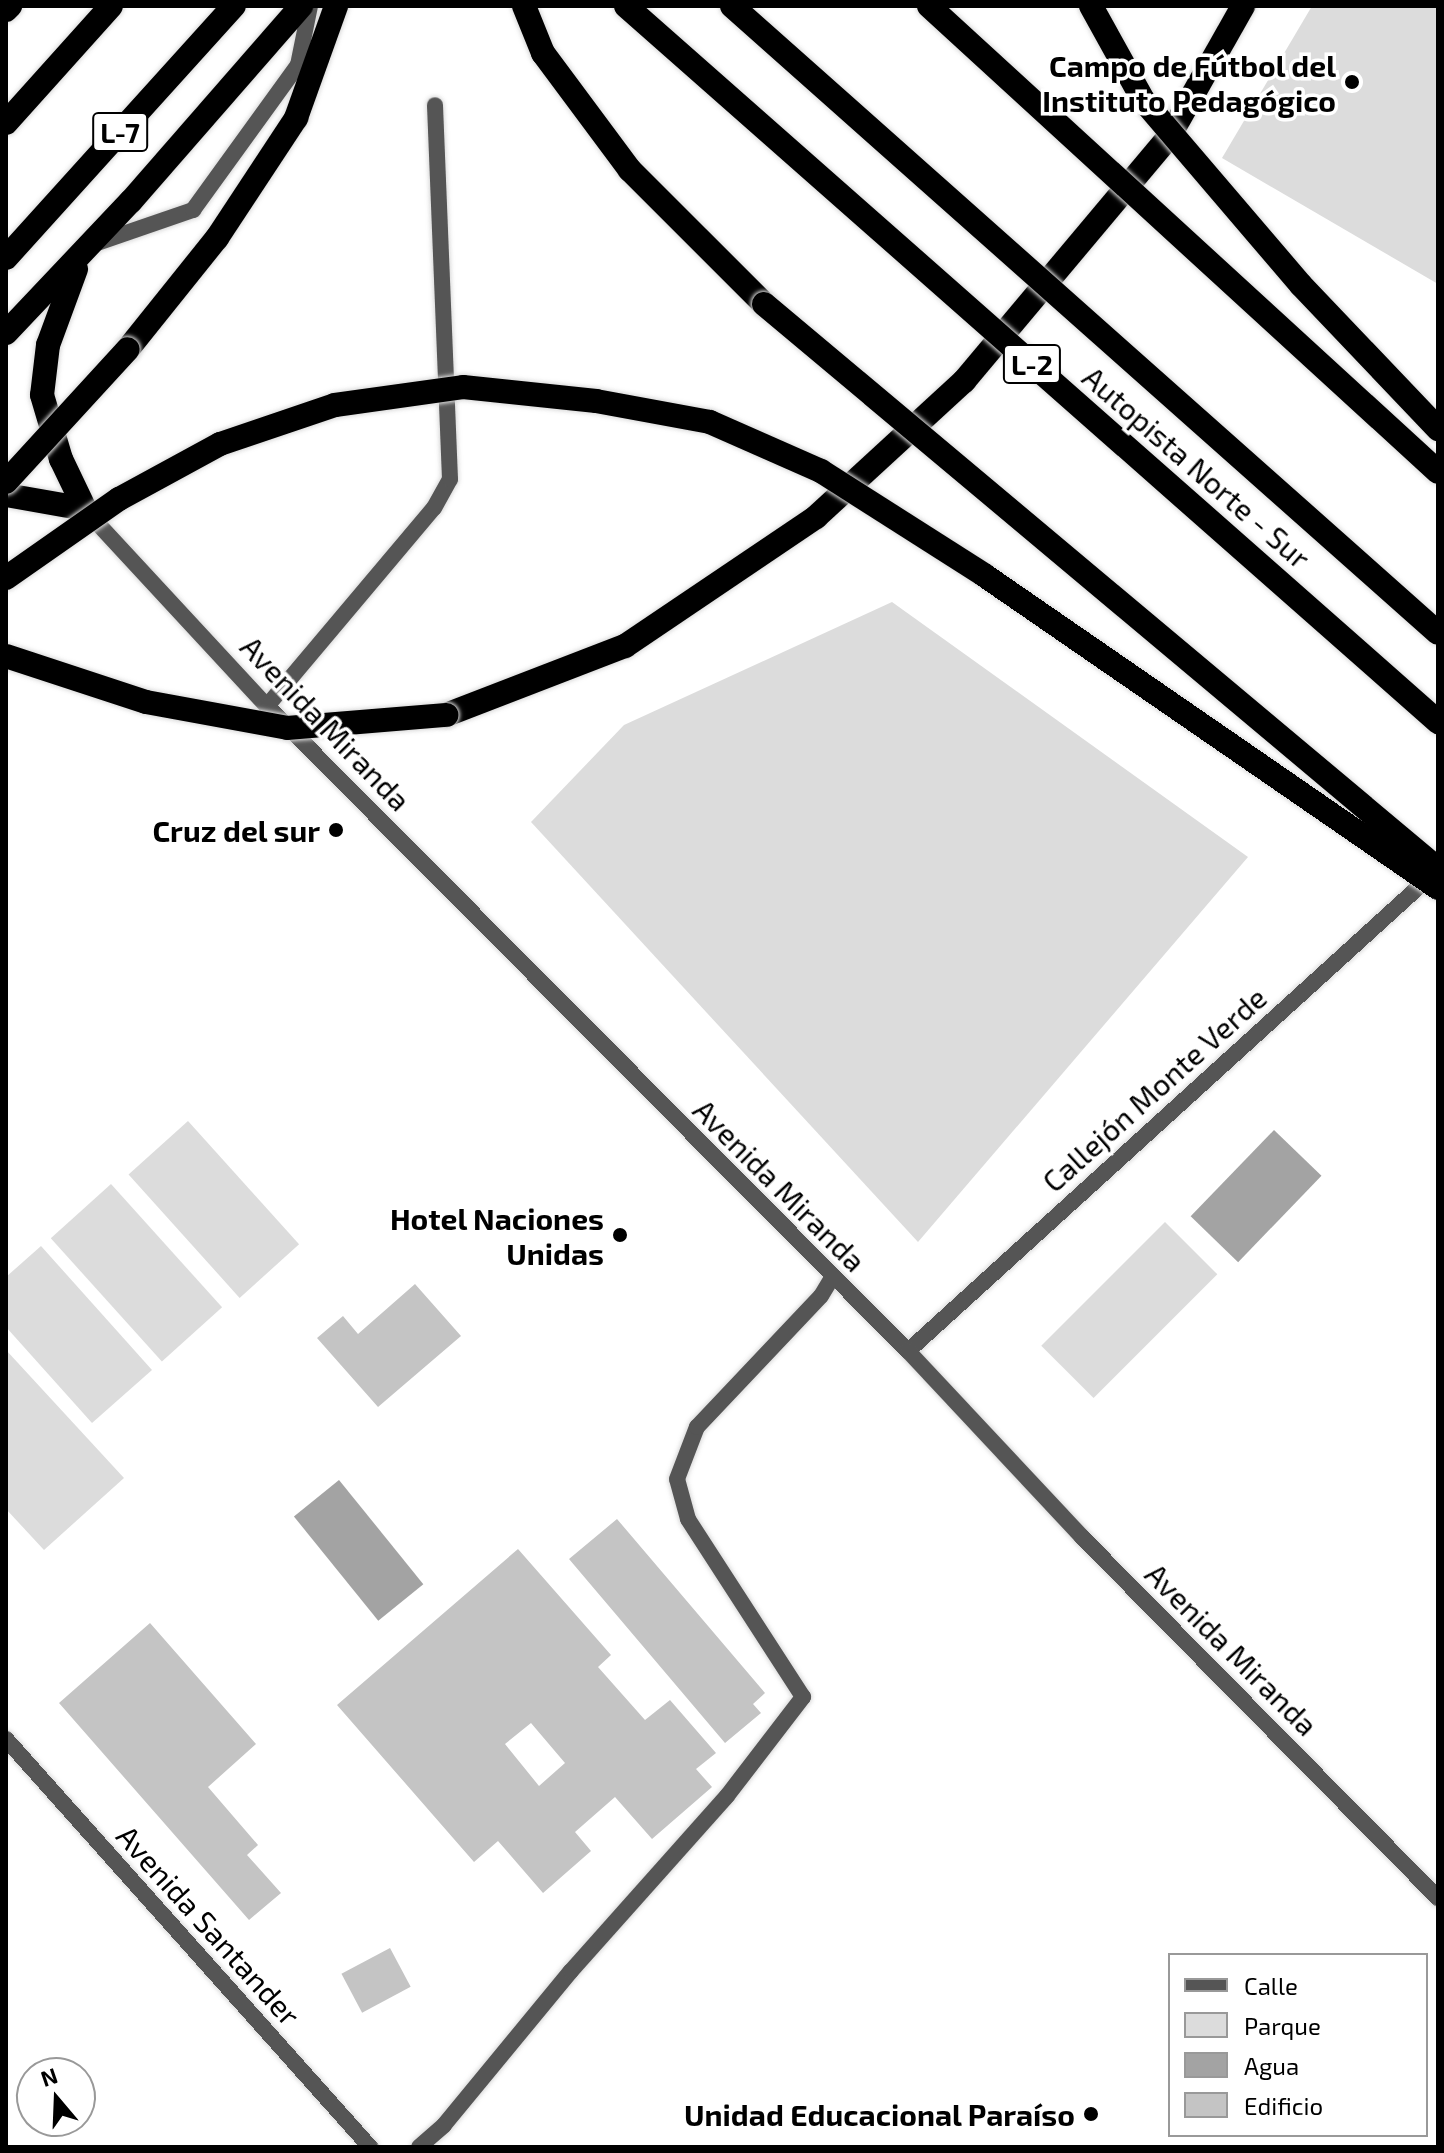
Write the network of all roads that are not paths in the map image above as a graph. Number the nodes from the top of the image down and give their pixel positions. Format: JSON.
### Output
{"nodes":[{"id":1,"x":111,"y":6,"type":"edge"},
{"id":2,"x":234,"y":6,"type":"edge"},
{"id":3,"x":301,"y":6,"type":"edge"},
{"id":4,"x":310,"y":6,"type":"edge"},
{"id":5,"x":336,"y":6,"type":"edge"},
{"id":6,"x":524,"y":6,"type":"edge"},
{"id":7,"x":626,"y":6,"type":"edge"},
{"id":8,"x":732,"y":6,"type":"edge"},
{"id":9,"x":929,"y":6,"type":"edge"},
{"id":10,"x":1091,"y":6,"type":"edge"},
{"id":11,"x":1243,"y":6,"type":"edge"},
{"id":12,"x":435,"y":105,"type":"dead end"},
{"id":13,"x":6,"y":123,"type":"edge"},
{"id":14,"x":89,"y":246,"type":"junction"},
{"id":15,"x":6,"y":258,"type":"edge"},
{"id":16,"x":6,"y":333,"type":"edge"},
{"id":17,"x":1438,"y":429,"type":"edge"},
{"id":18,"x":1438,"y":472,"type":"edge"},
{"id":19,"x":6,"y":482,"type":"edge"},
{"id":20,"x":6,"y":495,"type":"edge"},
{"id":21,"x":85,"y":509,"type":"junction"},
{"id":22,"x":6,"y":578,"type":"edge"},
{"id":23,"x":1438,"y":633,"type":"edge"},
{"id":24,"x":6,"y":656,"type":"edge"},
{"id":25,"x":267,"y":706,"type":"junction"},
{"id":26,"x":1438,"y":722,"type":"edge"},
{"id":27,"x":1438,"y":869,"type":"edge"},
{"id":28,"x":1438,"y":888,"type":"edge"},
{"id":29,"x":832,"y":1278,"type":"junction"},
{"id":30,"x":908,"y":1351,"type":"junction"},
{"id":31,"x":6,"y":1739,"type":"edge"},
{"id":32,"x":1438,"y":1898,"type":"edge"},
{"id":33,"x":370,"y":2147,"type":"edge"},
{"id":34,"x":419,"y":2147,"type":"edge"}],
"edges":[{"from":1,"to":13,"type":"highway"},
{"from":2,"to":15,"type":"highway","number":"L-7"},
{"from":3,"to":14,"type":"highway"},
{"from":4,"to":14,"type":"street"},
{"from":5,"to":19,"type":"highway","bridge":true},
{"from":6,"to":27,"type":"highway","bridge":true},
{"from":7,"to":26,"type":"highway","name":"Autopista Norte - Sur","number":"L-2","bridge":true},
{"from":8,"to":23,"type":"highway","name":"Autopista Norte - Sur","number":"L-2","bridge":true},
{"from":9,"to":18,"type":"highway","bridge":true},
{"from":10,"to":17,"type":"highway","bridge":true},
{"from":11,"to":24,"type":"highway","bridge":true},
{"from":12,"to":25,"type":"street"},
{"from":14,"to":16,"type":"highway"},
{"from":14,"to":21,"type":"highway"},
{"from":20,"to":21,"type":"highway"},
{"from":21,"to":25,"type":"street","name":"Avenida Miranda"},
{"from":22,"to":28,"type":"highway","bridge":true},
{"from":25,"to":29,"type":"street","name":"Avenida Miranda"},
{"from":27,"to":30,"type":"street","name":"Callejón Monte Verde"},
{"from":29,"to":30,"type":"street","name":"Avenida Miranda"},
{"from":29,"to":34,"type":"street"},
{"from":30,"to":32,"type":"street","name":"Avenida Miranda"},
{"from":31,"to":33,"type":"street","name":"Avenida Santander"}]}
